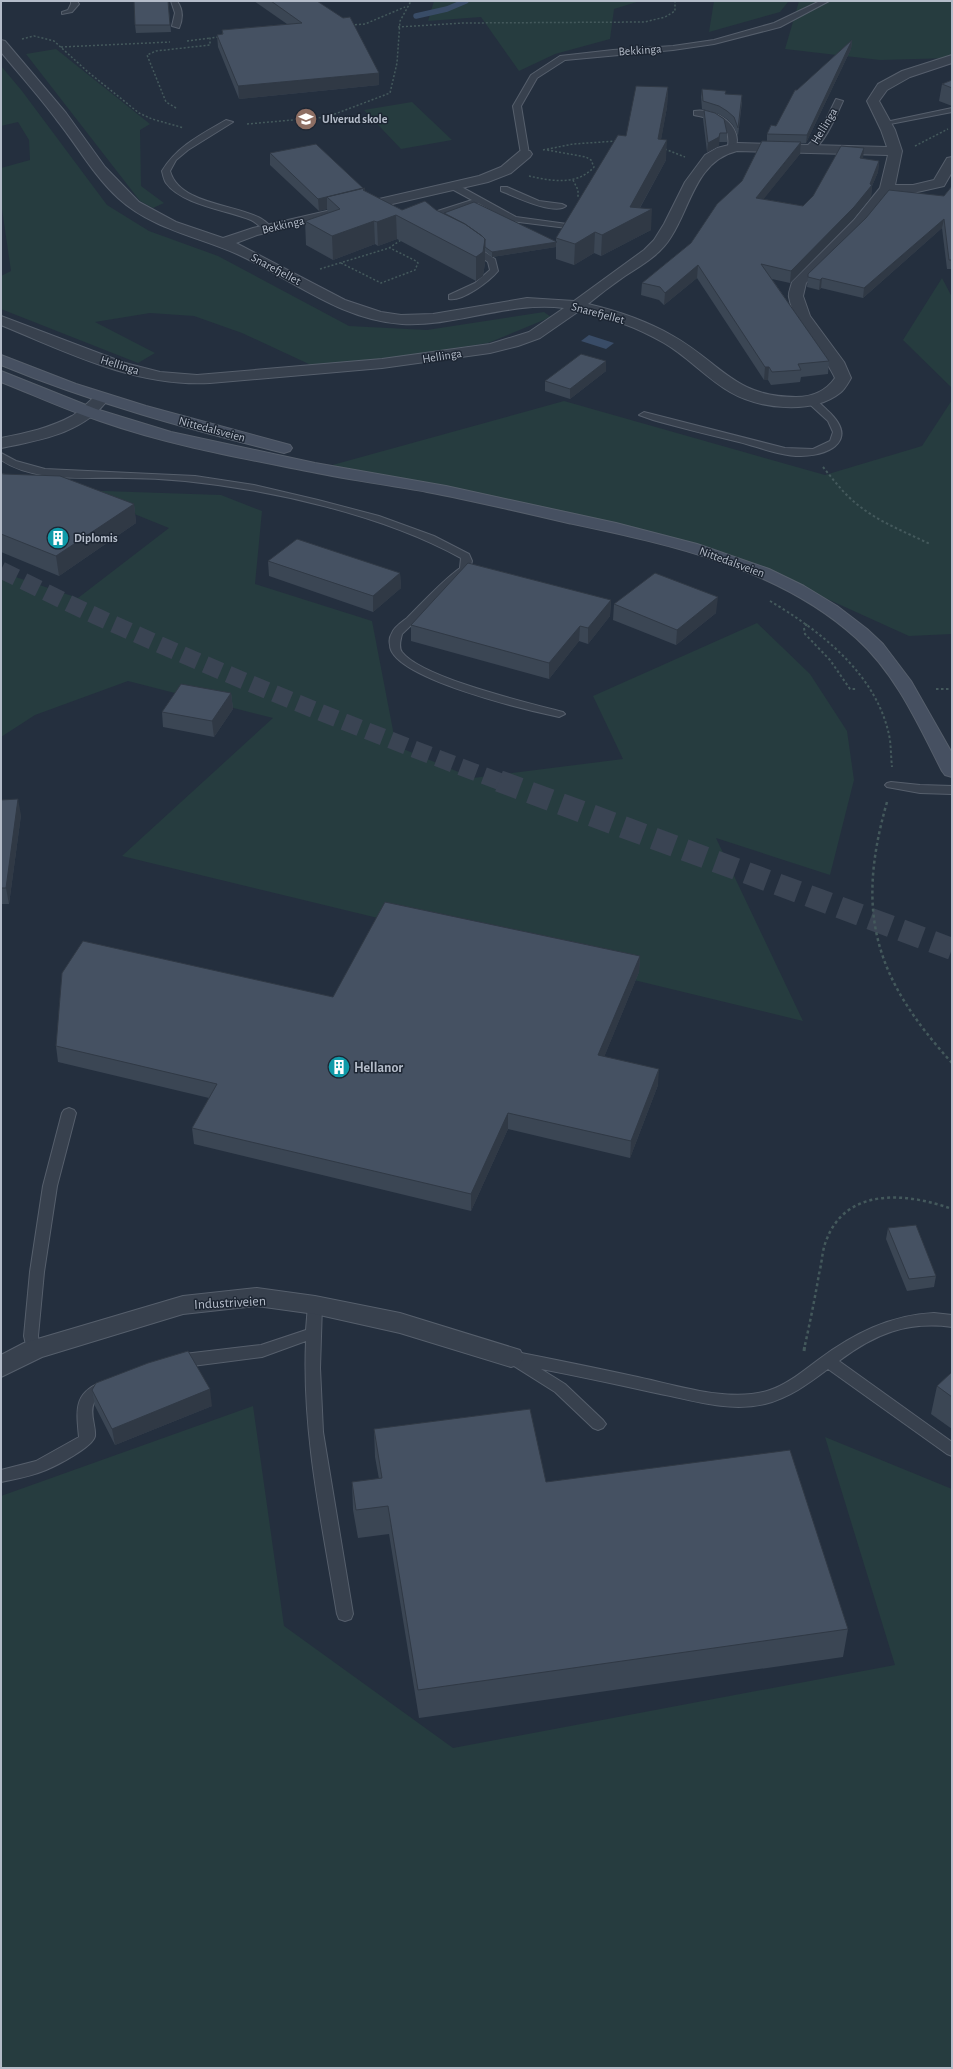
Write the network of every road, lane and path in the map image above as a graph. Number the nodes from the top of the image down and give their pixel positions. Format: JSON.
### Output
{"nodes":[{"id":1,"x":74,"y":1,"type":"edge"},
{"id":2,"x":174,"y":1,"type":"edge"},
{"id":3,"x":411,"y":1,"type":"edge"},
{"id":4,"x":675,"y":1,"type":"edge"},
{"id":5,"x":826,"y":1,"type":"edge"},
{"id":6,"x":405,"y":7,"type":"junction"},
{"id":7,"x":64,"y":13,"type":"dead end"},
{"id":8,"x":350,"y":25,"type":"edge"},
{"id":9,"x":176,"y":26,"type":"dead end"},
{"id":10,"x":398,"y":28,"type":"junction"},
{"id":11,"x":225,"y":36,"type":"edge"},
{"id":12,"x":210,"y":38,"type":"junction"},
{"id":13,"x":184,"y":41,"type":"dead end"},
{"id":14,"x":176,"y":42,"type":"dead end"},
{"id":15,"x":20,"y":43,"type":"dead end"},
{"id":16,"x":1,"y":44,"type":"edge"},
{"id":17,"x":61,"y":47,"type":"junction"},
{"id":18,"x":952,"y":59,"type":"edge"},
{"id":19,"x":839,"y":101,"type":"dead end"},
{"id":20,"x":176,"y":108,"type":"dead end"},
{"id":21,"x":952,"y":110,"type":"edge"},
{"id":22,"x":697,"y":113,"type":"dead end"},
{"id":23,"x":228,"y":122,"type":"joint"},
{"id":24,"x":885,"y":124,"type":"junction"},
{"id":25,"x":952,"y":128,"type":"edge"},
{"id":26,"x":209,"y":134,"type":"junction"},
{"id":27,"x":623,"y":141,"type":"edge"},
{"id":28,"x":658,"y":146,"type":"edge"},
{"id":29,"x":732,"y":148,"type":"junction"},
{"id":30,"x":546,"y":149,"type":"junction"},
{"id":31,"x":808,"y":150,"type":"junction"},
{"id":32,"x":896,"y":151,"type":"junction"},
{"id":33,"x":525,"y":154,"type":"junction"},
{"id":34,"x":952,"y":161,"type":"edge"},
{"id":35,"x":702,"y":164,"type":"junction"},
{"id":36,"x":506,"y":170,"type":"junction"},
{"id":37,"x":453,"y":186,"type":"junction"},
{"id":38,"x":504,"y":189,"type":"dead end"},
{"id":39,"x":888,"y":189,"type":"junction"},
{"id":40,"x":524,"y":199,"type":"junction"},
{"id":41,"x":479,"y":200,"type":"junction"},
{"id":42,"x":562,"y":206,"type":"dead end"},
{"id":43,"x":498,"y":210,"type":"junction"},
{"id":44,"x":433,"y":226,"type":"joint"},
{"id":45,"x":567,"y":226,"type":"edge"},
{"id":46,"x":269,"y":229,"type":"junction"},
{"id":47,"x":459,"y":240,"type":"edge"},
{"id":48,"x":224,"y":243,"type":"junction"},
{"id":49,"x":389,"y":248,"type":"junction"},
{"id":50,"x":452,"y":298,"type":"dead end"},
{"id":51,"x":576,"y":306,"type":"junction"},
{"id":52,"x":1,"y":320,"type":"edge"},
{"id":53,"x":1,"y":360,"type":"edge"},
{"id":54,"x":1,"y":376,"type":"edge"},
{"id":55,"x":101,"y":398,"type":"junction"},
{"id":56,"x":810,"y":400,"type":"junction"},
{"id":57,"x":72,"y":405,"type":"junction"},
{"id":58,"x":90,"y":412,"type":"junction"},
{"id":59,"x":644,"y":415,"type":"dead end"},
{"id":60,"x":19,"y":438,"type":"junction"},
{"id":61,"x":1,"y":443,"type":"edge"},
{"id":62,"x":819,"y":451,"type":"junction"},
{"id":63,"x":1,"y":456,"type":"edge"},
{"id":64,"x":426,"y":487,"type":"junction"},
{"id":65,"x":930,"y":544,"type":"dead end"},
{"id":66,"x":768,"y":600,"type":"dead end"},
{"id":67,"x":807,"y":624,"type":"junction"},
{"id":68,"x":856,"y":688,"type":"dead end"},
{"id":69,"x":936,"y":689,"type":"dead end"},
{"id":70,"x":952,"y":689,"type":"edge"},
{"id":71,"x":559,"y":714,"type":"dead end"},
{"id":72,"x":952,"y":771,"type":"edge"},
{"id":73,"x":891,"y":785,"type":"junction"},
{"id":74,"x":952,"y":790,"type":"edge"},
{"id":75,"x":952,"y":1063,"type":"edge"},
{"id":76,"x":69,"y":1113,"type":"dead end"},
{"id":77,"x":952,"y":1209,"type":"edge"},
{"id":78,"x":316,"y":1305,"type":"junction"},
{"id":79,"x":952,"y":1321,"type":"edge"},
{"id":80,"x":313,"y":1333,"type":"junction"},
{"id":81,"x":33,"y":1350,"type":"junction"},
{"id":82,"x":511,"y":1357,"type":"junction"},
{"id":83,"x":828,"y":1361,"type":"junction"},
{"id":84,"x":1,"y":1367,"type":"edge"},
{"id":85,"x":162,"y":1368,"type":"edge"},
{"id":86,"x":808,"y":1376,"type":"junction"},
{"id":87,"x":124,"y":1380,"type":"edge"},
{"id":88,"x":598,"y":1424,"type":"dead end"},
{"id":89,"x":952,"y":1450,"type":"edge"},
{"id":90,"x":1,"y":1476,"type":"edge"},
{"id":91,"x":345,"y":1614,"type":"dead end"}],
"edges":[{"from":1,"to":7,"type":"lane"},
{"from":2,"to":9,"type":"lane"},
{"from":3,"to":6,"type":"path"},
{"from":4,"to":10,"type":"path"},
{"from":5,"to":33,"type":"lane","name":"Bekkinga"},
{"from":6,"to":8,"type":"path"},
{"from":6,"to":10,"type":"path"},
{"from":10,"to":23,"type":"path"},
{"from":11,"to":12,"type":"path"},
{"from":12,"to":13,"type":"path"},
{"from":12,"to":20,"type":"path"},
{"from":14,"to":17,"type":"path"},
{"from":15,"to":17,"type":"path"},
{"from":16,"to":48,"type":"street","name":"Snarefjellet"},
{"from":17,"to":26,"type":"path"},
{"from":18,"to":24,"type":"street"},
{"from":19,"to":31,"type":"lane","name":"Hellinga"},
{"from":21,"to":24,"type":"lane"},
{"from":22,"to":29,"type":"lane"},
{"from":23,"to":26,"type":"lane"},
{"from":24,"to":32,"type":"street"},
{"from":25,"to":32,"type":"path"},
{"from":26,"to":46,"type":"lane"},
{"from":27,"to":30,"type":"path"},
{"from":28,"to":35,"type":"path"},
{"from":29,"to":31,"type":"street","name":"Hellinga"},
{"from":29,"to":35,"type":"street","name":"Hellinga"},
{"from":30,"to":33,"type":"path"},
{"from":30,"to":36,"type":"path"},
{"from":31,"to":32,"type":"street","name":"Hellinga"},
{"from":32,"to":39,"type":"street","name":"Snarefjellet"},
{"from":33,"to":36,"type":"street","name":"Bekkinga"},
{"from":34,"to":39,"type":"street"},
{"from":35,"to":51,"type":"street","name":"Hellinga"},
{"from":36,"to":37,"type":"street","name":"Bekkinga"},
{"from":37,"to":41,"type":"lane"},
{"from":37,"to":46,"type":"street","name":"Bekkinga"},
{"from":38,"to":40,"type":"lane"},
{"from":39,"to":56,"type":"street","name":"Snarefjellet"},
{"from":40,"to":42,"type":"lane"},
{"from":40,"to":43,"type":"lane"},
{"from":41,"to":43,"type":"lane"},
{"from":41,"to":44,"type":"lane"},
{"from":43,"to":45,"type":"lane"},
{"from":44,"to":49,"type":"path"},
{"from":46,"to":48,"type":"street","name":"Bekkinga"},
{"from":47,"to":50,"type":"lane"},
{"from":48,"to":51,"type":"street","name":"Snarefjellet"},
{"from":49,"to":49,"type":"path"},
{"from":51,"to":52,"type":"street","name":"Hellinga"},
{"from":51,"to":56,"type":"street","name":"Snarefjellet"},
{"from":53,"to":55,"type":"main road","name":"Nittedalsveien"},
{"from":54,"to":57,"type":"main road","name":"Nittedalsveien"},
{"from":55,"to":57,"type":"street"},
{"from":55,"to":58,"type":"street"},
{"from":55,"to":64,"type":"main road","name":"Nittedalsveien"},
{"from":56,"to":62,"type":"lane"},
{"from":57,"to":58,"type":"main road","name":"Nittedalsveien"},
{"from":57,"to":60,"type":"street"},
{"from":58,"to":60,"type":"street"},
{"from":58,"to":64,"type":"main road","name":"Nittedalsveien"},
{"from":59,"to":62,"type":"lane"},
{"from":60,"to":61,"type":"street"},
{"from":62,"to":65,"type":"path"},
{"from":63,"to":71,"type":"lane"},
{"from":64,"to":72,"type":"main road","name":"Nittedalsveien"},
{"from":66,"to":67,"type":"path"},
{"from":67,"to":68,"type":"path"},
{"from":67,"to":73,"type":"path"},
{"from":69,"to":70,"type":"path"},
{"from":73,"to":74,"type":"lane"},
{"from":73,"to":75,"type":"path"},
{"from":76,"to":81,"type":"lane"},
{"from":77,"to":86,"type":"path"},
{"from":78,"to":80,"type":"lane"},
{"from":78,"to":81,"type":"street","name":"Industriveien"},
{"from":78,"to":82,"type":"street","name":"Industriveien"},
{"from":79,"to":83,"type":"lane"},
{"from":80,"to":85,"type":"lane"},
{"from":80,"to":91,"type":"lane"},
{"from":81,"to":84,"type":"street","name":"Industriveien"},
{"from":82,"to":86,"type":"lane"},
{"from":82,"to":88,"type":"lane"},
{"from":83,"to":86,"type":"lane"},
{"from":83,"to":89,"type":"lane"},
{"from":87,"to":90,"type":"lane"}]}
